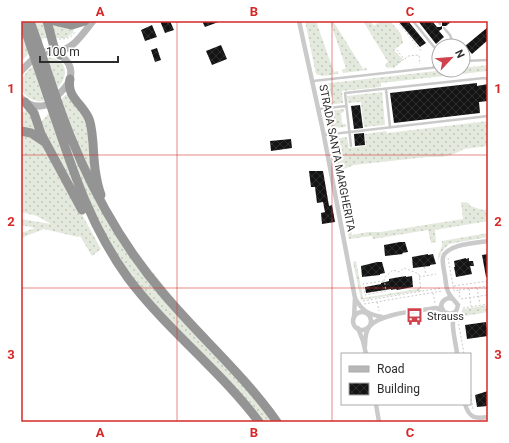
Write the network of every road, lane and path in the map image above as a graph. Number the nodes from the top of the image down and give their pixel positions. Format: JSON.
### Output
{"nodes":[{"id":1,"x":22,"y":21,"type":"edge"},
{"id":2,"x":30,"y":21,"type":"edge"},
{"id":3,"x":47,"y":21,"type":"edge"},
{"id":4,"x":55,"y":21,"type":"edge"},
{"id":5,"x":85,"y":21,"type":"edge"},
{"id":6,"x":93,"y":21,"type":"edge"},
{"id":7,"x":299,"y":21,"type":"edge"},
{"id":8,"x":397,"y":21,"type":"edge"},
{"id":9,"x":413,"y":21,"type":"edge"},
{"id":10,"x":75,"y":24,"type":"junction"},
{"id":11,"x":444,"y":28,"type":"dead end"},
{"id":12,"x":450,"y":38,"type":"edge"},
{"id":13,"x":52,"y":39,"type":"junction"},
{"id":14,"x":431,"y":42,"type":"edge"},
{"id":15,"x":34,"y":44,"type":"junction"},
{"id":16,"x":74,"y":47,"type":"junction"},
{"id":17,"x":396,"y":49,"type":"dead end"},
{"id":18,"x":45,"y":52,"type":"dead end"},
{"id":19,"x":422,"y":52,"type":"dead end"},
{"id":20,"x":57,"y":53,"type":"junction"},
{"id":21,"x":404,"y":59,"type":"junction"},
{"id":22,"x":488,"y":60,"type":"edge"},
{"id":23,"x":31,"y":61,"type":"dead end"},
{"id":24,"x":471,"y":61,"type":"edge"},
{"id":25,"x":420,"y":64,"type":"dead end"},
{"id":26,"x":71,"y":65,"type":"junction"},
{"id":27,"x":431,"y":67,"type":"edge"},
{"id":28,"x":390,"y":68,"type":"dead end"},
{"id":29,"x":21,"y":71,"type":"edge"},
{"id":30,"x":70,"y":79,"type":"junction"},
{"id":31,"x":488,"y":79,"type":"edge"},
{"id":32,"x":320,"y":80,"type":"junction"},
{"id":33,"x":312,"y":81,"type":"junction"},
{"id":34,"x":386,"y":89,"type":"junction"},
{"id":35,"x":59,"y":94,"type":"dead end"},
{"id":36,"x":26,"y":104,"type":"edge"},
{"id":37,"x":46,"y":105,"type":"dead end"},
{"id":38,"x":346,"y":106,"type":"junction"},
{"id":39,"x":327,"y":108,"type":"junction"},
{"id":40,"x":318,"y":109,"type":"junction"},
{"id":41,"x":57,"y":112,"type":"junction"},
{"id":42,"x":488,"y":116,"type":"edge"},
{"id":43,"x":390,"y":127,"type":"junction"},
{"id":44,"x":21,"y":131,"type":"edge"},
{"id":45,"x":349,"y":132,"type":"junction"},
{"id":46,"x":332,"y":134,"type":"junction"},
{"id":47,"x":324,"y":135,"type":"junction"},
{"id":48,"x":351,"y":146,"type":"dead end"},
{"id":49,"x":48,"y":147,"type":"junction"},
{"id":50,"x":332,"y":159,"type":"dead end"},
{"id":51,"x":488,"y":241,"type":"edge"},
{"id":52,"x":129,"y":250,"type":"junction"},
{"id":53,"x":448,"y":255,"type":"dead end"},
{"id":54,"x":424,"y":267,"type":"dead end"},
{"id":55,"x":399,"y":272,"type":"junction"},
{"id":56,"x":436,"y":274,"type":"dead end"},
{"id":57,"x":426,"y":275,"type":"junction"},
{"id":58,"x":400,"y":276,"type":"dead end"},
{"id":59,"x":419,"y":276,"type":"junction"},
{"id":60,"x":129,"y":279,"type":"junction"},
{"id":61,"x":488,"y":280,"type":"edge"},
{"id":62,"x":384,"y":281,"type":"junction"},
{"id":63,"x":481,"y":282,"type":"junction"},
{"id":64,"x":453,"y":286,"type":"junction"},
{"id":65,"x":487,"y":286,"type":"edge"},
{"id":66,"x":477,"y":287,"type":"junction"},
{"id":67,"x":482,"y":287,"type":"junction"},
{"id":68,"x":468,"y":289,"type":"junction"},
{"id":69,"x":445,"y":290,"type":"junction"},
{"id":70,"x":458,"y":290,"type":"junction"},
{"id":71,"x":422,"y":292,"type":"junction"},
{"id":72,"x":413,"y":293,"type":"junction"},
{"id":73,"x":487,"y":295,"type":"edge"},
{"id":74,"x":414,"y":296,"type":"junction"},
{"id":75,"x":479,"y":296,"type":"junction"},
{"id":76,"x":453,"y":298,"type":"junction"},
{"id":77,"x":470,"y":298,"type":"junction"},
{"id":78,"x":460,"y":299,"type":"junction"},
{"id":79,"x":488,"y":299,"type":"edge"},
{"id":80,"x":359,"y":300,"type":"junction"},
{"id":81,"x":365,"y":301,"type":"junction"},
{"id":82,"x":443,"y":301,"type":"junction"},
{"id":83,"x":362,"y":304,"type":"junction"},
{"id":84,"x":365,"y":304,"type":"junction"},
{"id":85,"x":488,"y":304,"type":"edge"},
{"id":86,"x":480,"y":305,"type":"junction"},
{"id":87,"x":365,"y":306,"type":"dead end"},
{"id":88,"x":471,"y":307,"type":"junction"},
{"id":89,"x":436,"y":308,"type":"junction"},
{"id":90,"x":442,"y":310,"type":"junction"},
{"id":91,"x":455,"y":312,"type":"junction"},
{"id":92,"x":368,"y":313,"type":"junction"},
{"id":93,"x":377,"y":313,"type":"dead end"},
{"id":94,"x":448,"y":314,"type":"junction"},
{"id":95,"x":382,"y":317,"type":"junction"},
{"id":96,"x":458,"y":317,"type":"dead end"},
{"id":97,"x":354,"y":318,"type":"junction"},
{"id":98,"x":452,"y":324,"type":"junction"},
{"id":99,"x":369,"y":327,"type":"junction"},
{"id":100,"x":358,"y":328,"type":"junction"},
{"id":101,"x":365,"y":346,"type":"junction"},
{"id":102,"x":366,"y":353,"type":"edge"},
{"id":103,"x":457,"y":353,"type":"edge"},
{"id":104,"x":464,"y":353,"type":"edge"},
{"id":105,"x":471,"y":398,"type":"edge"},
{"id":106,"x":376,"y":405,"type":"edge"},
{"id":107,"x":465,"y":405,"type":"edge"},
{"id":108,"x":473,"y":412,"type":"dead end"},
{"id":109,"x":488,"y":417,"type":"edge"},
{"id":110,"x":259,"y":422,"type":"edge"},
{"id":111,"x":277,"y":422,"type":"edge"},
{"id":112,"x":379,"y":422,"type":"edge"}],
"edges":[{"from":1,"to":15,"type":"highway"},
{"from":2,"to":15,"type":"highway"},
{"from":3,"to":13,"type":"highway"},
{"from":4,"to":10,"type":"highway"},
{"from":5,"to":10,"type":"highway"},
{"from":6,"to":16,"type":"main road"},
{"from":7,"to":33,"type":"street","name":"STRADA SANTA MARGHERITA"},
{"from":8,"to":19,"type":"path"},
{"from":9,"to":14,"type":"lane"},
{"from":10,"to":13,"type":"path"},
{"from":11,"to":12,"type":"lane"},
{"from":13,"to":20,"type":"highway"},
{"from":15,"to":41,"type":"highway","bridge":true},
{"from":16,"to":20,"type":"main road"},
{"from":16,"to":26,"type":"path"},
{"from":16,"to":26,"type":"main road"},
{"from":17,"to":21,"type":"path"},
{"from":18,"to":20,"type":"main road"},
{"from":20,"to":26,"type":"main road"},
{"from":21,"to":25,"type":"path"},
{"from":21,"to":28,"type":"path"},
{"from":22,"to":24,"type":"lane"},
{"from":23,"to":29,"type":"main road"},
{"from":26,"to":30,"type":"main road"},
{"from":27,"to":32,"type":"lane"},
{"from":30,"to":35,"type":"main road"},
{"from":30,"to":52,"type":"highway"},
{"from":31,"to":34,"type":"lane"},
{"from":32,"to":33,"type":"lane"},
{"from":32,"to":39,"type":"path"},
{"from":33,"to":40,"type":"street","name":"STRADA SANTA MARGHERITA"},
{"from":34,"to":38,"type":"lane"},
{"from":34,"to":43,"type":"lane"},
{"from":36,"to":37,"type":"main road"},
{"from":36,"to":49,"type":"highway"},
{"from":38,"to":39,"type":"lane"},
{"from":38,"to":45,"type":"lane"},
{"from":39,"to":40,"type":"lane"},
{"from":39,"to":46,"type":"path"},
{"from":40,"to":47,"type":"street","name":"STRADA SANTA MARGHERITA"},
{"from":41,"to":52,"type":"highway"},
{"from":41,"to":60,"type":"highway"},
{"from":42,"to":43,"type":"lane"},
{"from":43,"to":45,"type":"lane"},
{"from":44,"to":49,"type":"highway"},
{"from":45,"to":46,"type":"lane"},
{"from":45,"to":48,"type":"lane"},
{"from":46,"to":47,"type":"lane"},
{"from":46,"to":50,"type":"path"},
{"from":47,"to":80,"type":"street","name":"STRADA SANTA MARGHERITA"},
{"from":49,"to":60,"type":"highway"},
{"from":51,"to":69,"type":"street"},
{"from":52,"to":111,"type":"highway"},
{"from":53,"to":64,"type":"path"},
{"from":54,"to":57,"type":"path"},
{"from":55,"to":58,"type":"path"},
{"from":55,"to":59,"type":"path"},
{"from":55,"to":62,"type":"path"},
{"from":56,"to":57,"type":"path"},
{"from":57,"to":59,"type":"path"},
{"from":59,"to":71,"type":"path"},
{"from":60,"to":110,"type":"highway"},
{"from":61,"to":63,"type":"path"},
{"from":62,"to":62,"type":"path"},
{"from":63,"to":64,"type":"path"},
{"from":63,"to":67,"type":"path"},
{"from":64,"to":70,"type":"path"},
{"from":65,"to":67,"type":"path"},
{"from":65,"to":73,"type":"path"},
{"from":66,"to":67,"type":"path"},
{"from":66,"to":68,"type":"path"},
{"from":66,"to":75,"type":"path"},
{"from":68,"to":70,"type":"path"},
{"from":68,"to":77,"type":"path"},
{"from":69,"to":71,"type":"path"},
{"from":69,"to":74,"type":"path"},
{"from":69,"to":76,"type":"street"},
{"from":69,"to":82,"type":"street"},
{"from":70,"to":78,"type":"path"},
{"from":71,"to":72,"type":"path"},
{"from":72,"to":74,"type":"path"},
{"from":72,"to":81,"type":"path"},
{"from":73,"to":75,"type":"path"},
{"from":73,"to":79,"type":"path"},
{"from":74,"to":84,"type":"path"},
{"from":75,"to":77,"type":"path"},
{"from":75,"to":86,"type":"path"},
{"from":76,"to":82,"type":"street"},
{"from":76,"to":91,"type":"street"},
{"from":77,"to":78,"type":"path"},
{"from":77,"to":88,"type":"path"},
{"from":78,"to":88,"type":"path"},
{"from":80,"to":81,"type":"path"},
{"from":80,"to":83,"type":"path"},
{"from":80,"to":92,"type":"street","name":"STRADA SANTA MARGHERITA"},
{"from":80,"to":97,"type":"street","name":"STRADA SANTA MARGHERITA"},
{"from":81,"to":84,"type":"path"},
{"from":82,"to":89,"type":"street"},
{"from":82,"to":90,"type":"street"},
{"from":83,"to":84,"type":"path"},
{"from":83,"to":87,"type":"path"},
{"from":85,"to":86,"type":"path"},
{"from":86,"to":88,"type":"path"},
{"from":89,"to":90,"type":"street"},
{"from":89,"to":95,"type":"street"},
{"from":90,"to":94,"type":"street"},
{"from":91,"to":94,"type":"street"},
{"from":91,"to":98,"type":"street"},
{"from":92,"to":95,"type":"street"},
{"from":92,"to":97,"type":"street"},
{"from":92,"to":99,"type":"street","name":"STRADA SANTA MARGHERITA"},
{"from":93,"to":95,"type":"path"},
{"from":94,"to":98,"type":"street"},
{"from":95,"to":99,"type":"street"},
{"from":96,"to":104,"type":"path"},
{"from":97,"to":100,"type":"street","name":"STRADA SANTA MARGHERITA"},
{"from":98,"to":103,"type":"street"},
{"from":99,"to":100,"type":"street"},
{"from":99,"to":101,"type":"street","name":"STRADA SANTA MARGHERITA"},
{"from":100,"to":101,"type":"street","name":"STRADA SANTA MARGHERITA"},
{"from":101,"to":102,"type":"street","name":"STRADA SANTA MARGHERITA"},
{"from":105,"to":108,"type":"path"},
{"from":106,"to":112,"type":"street"},
{"from":107,"to":109,"type":"street"}]}
